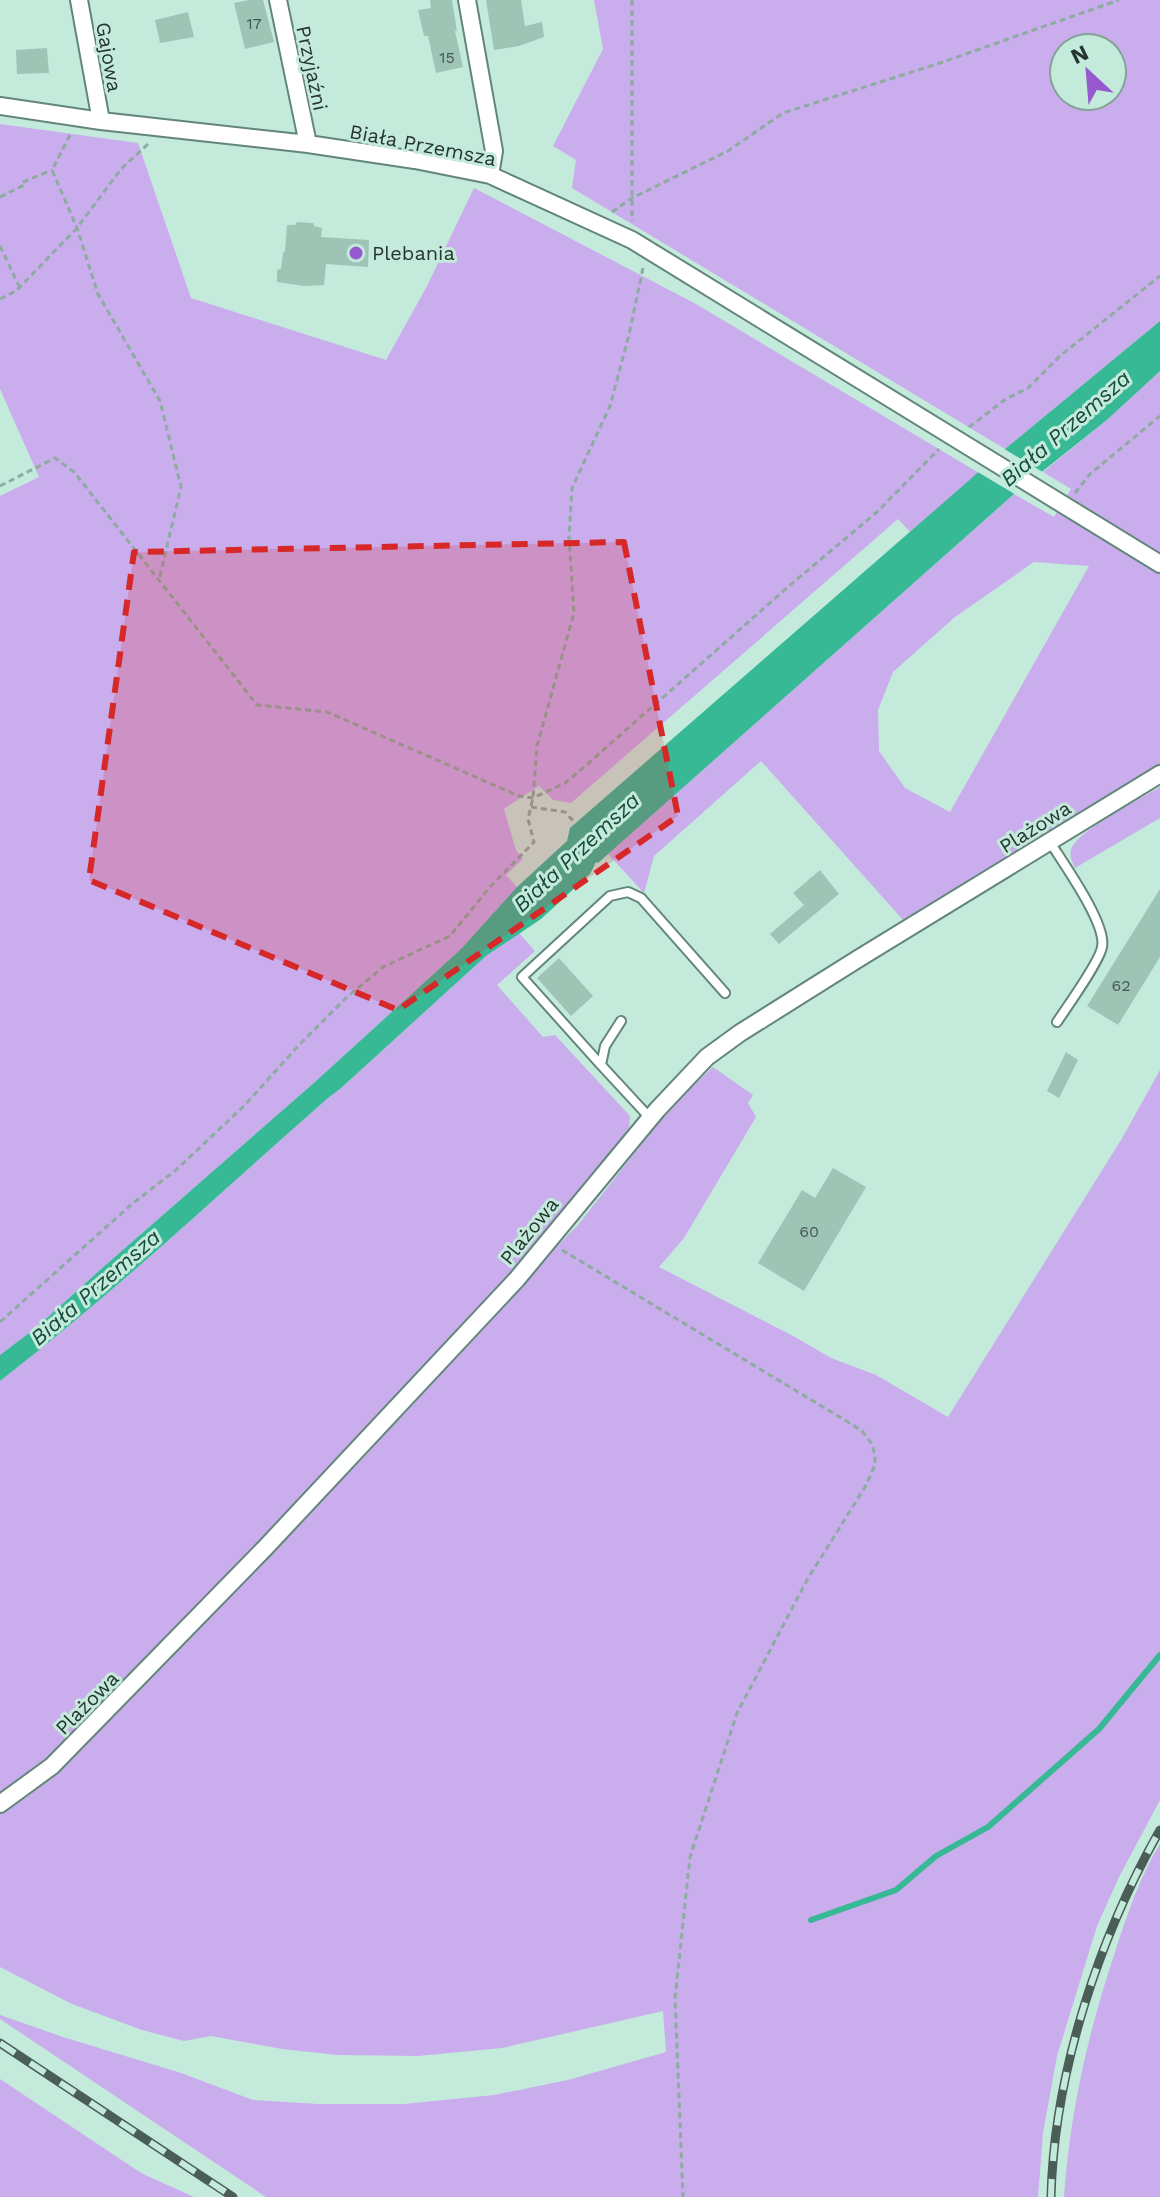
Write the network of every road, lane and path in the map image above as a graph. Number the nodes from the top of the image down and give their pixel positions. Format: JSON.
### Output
{"nodes":[{"id":1,"x":79,"y":0,"type":"edge"},
{"id":2,"x":278,"y":0,"type":"edge"},
{"id":3,"x":467,"y":0,"type":"edge"},
{"id":4,"x":632,"y":0,"type":"edge"},
{"id":5,"x":1119,"y":0,"type":"edge"},
{"id":6,"x":0,"y":106,"type":"edge"},
{"id":7,"x":72,"y":116,"type":"junction"},
{"id":8,"x":101,"y":121,"type":"junction"},
{"id":9,"x":152,"y":139,"type":"dead end"},
{"id":10,"x":308,"y":144,"type":"junction"},
{"id":11,"x":52,"y":170,"type":"junction"},
{"id":12,"x":490,"y":175,"type":"junction"},
{"id":13,"x":0,"y":197,"type":"edge"},
{"id":14,"x":632,"y":198,"type":"junction"},
{"id":15,"x":595,"y":223,"type":"junction"},
{"id":16,"x":77,"y":228,"type":"junction"},
{"id":17,"x":639,"y":245,"type":"junction"},
{"id":18,"x":0,"y":246,"type":"edge"},
{"id":19,"x":1160,"y":276,"type":"edge"},
{"id":20,"x":20,"y":287,"type":"junction"},
{"id":21,"x":0,"y":299,"type":"edge"},
{"id":22,"x":1160,"y":416,"type":"edge"},
{"id":23,"x":963,"y":444,"type":"junction"},
{"id":24,"x":0,"y":486,"type":"edge"},
{"id":25,"x":1064,"y":505,"type":"junction"},
{"id":26,"x":1160,"y":564,"type":"edge"},
{"id":27,"x":159,"y":580,"type":"junction"},
{"id":28,"x":1160,"y":774,"type":"edge"},
{"id":29,"x":533,"y":798,"type":"junction"},
{"id":30,"x":531,"y":807,"type":"junction"},
{"id":31,"x":575,"y":823,"type":"dead end"},
{"id":32,"x":1050,"y":841,"type":"junction"},
{"id":33,"x":725,"y":993,"type":"dead end"},
{"id":34,"x":621,"y":1021,"type":"dead end"},
{"id":35,"x":1057,"y":1022,"type":"dead end"},
{"id":36,"x":601,"y":1065,"type":"junction"},
{"id":37,"x":650,"y":1118,"type":"junction"},
{"id":38,"x":547,"y":1241,"type":"junction"},
{"id":39,"x":0,"y":1322,"type":"edge"},
{"id":40,"x":0,"y":1804,"type":"edge"},
{"id":41,"x":683,"y":2197,"type":"edge"}],
"edges":[{"from":1,"to":8,"type":"street","name":"Gajowa"},
{"from":2,"to":10,"type":"street","name":"Przyjaźni"},
{"from":3,"to":12,"type":"street"},
{"from":4,"to":14,"type":"path"},
{"from":5,"to":14,"type":"path"},
{"from":6,"to":7,"type":"street","name":"Biała Przemsza"},
{"from":7,"to":8,"type":"street","name":"Biała Przemsza"},
{"from":7,"to":11,"type":"path"},
{"from":8,"to":10,"type":"street","name":"Biała Przemsza"},
{"from":9,"to":16,"type":"path"},
{"from":10,"to":12,"type":"street","name":"Biała Przemsza"},
{"from":11,"to":13,"type":"path"},
{"from":11,"to":16,"type":"path"},
{"from":12,"to":15,"type":"street","name":"Biała Przemsza"},
{"from":14,"to":15,"type":"path"},
{"from":14,"to":17,"type":"path"},
{"from":15,"to":17,"type":"street","name":"Biała Przemsza"},
{"from":16,"to":20,"type":"path"},
{"from":16,"to":27,"type":"path"},
{"from":17,"to":23,"type":"street","name":"Biała Przemsza"},
{"from":17,"to":29,"type":"path"},
{"from":18,"to":20,"type":"path"},
{"from":19,"to":23,"type":"path"},
{"from":20,"to":21,"type":"path"},
{"from":22,"to":25,"type":"path"},
{"from":23,"to":25,"type":"street","name":"Biała Przemsza"},
{"from":23,"to":29,"type":"path"},
{"from":24,"to":27,"type":"path"},
{"from":25,"to":26,"type":"street","name":"Biała Przemsza"},
{"from":27,"to":29,"type":"path"},
{"from":28,"to":32,"type":"street","name":"Plażowa"},
{"from":29,"to":30,"type":"path"},
{"from":30,"to":31,"type":"path"},
{"from":30,"to":39,"type":"path"},
{"from":32,"to":35,"type":"lane"},
{"from":32,"to":37,"type":"street","name":"Plażowa"},
{"from":33,"to":36,"type":"lane"},
{"from":34,"to":36,"type":"lane"},
{"from":36,"to":37,"type":"lane"},
{"from":37,"to":38,"type":"street","name":"Plażowa"},
{"from":38,"to":40,"type":"street","name":"Plażowa"},
{"from":38,"to":41,"type":"path"}]}
